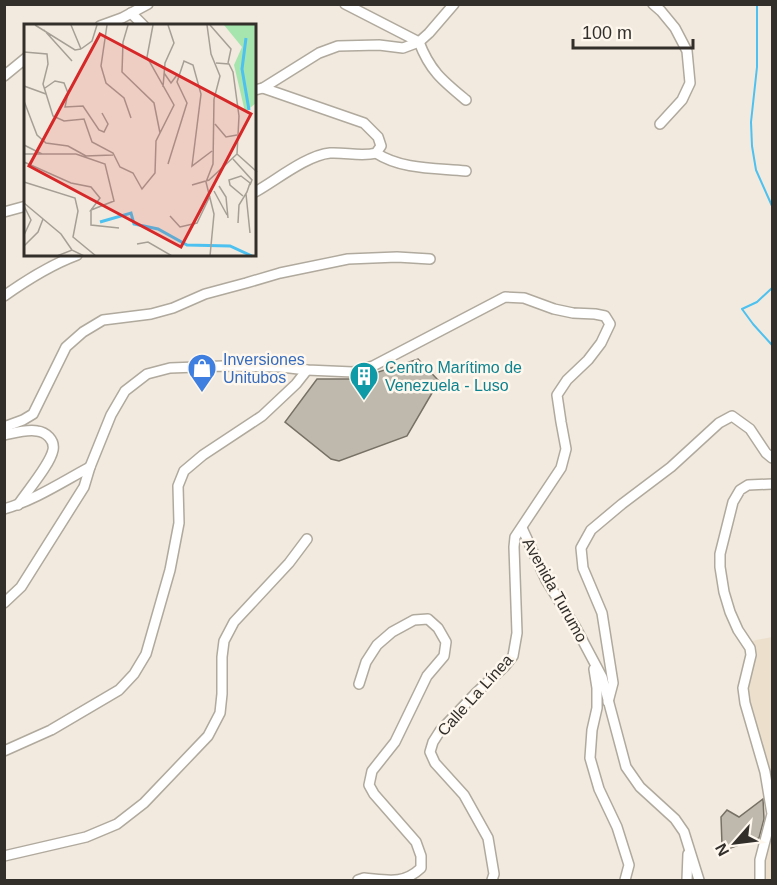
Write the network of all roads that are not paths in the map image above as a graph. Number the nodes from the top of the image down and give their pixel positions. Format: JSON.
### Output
{"nodes":[{"id":1,"x":148,"y":4,"type":"edge"},
{"id":2,"x":345,"y":4,"type":"edge"},
{"id":3,"x":653,"y":4,"type":"edge"},
{"id":4,"x":451,"y":6,"type":"edge"},
{"id":5,"x":131,"y":13,"type":"junction"},
{"id":6,"x":106,"y":24,"type":"edge"},
{"id":7,"x":142,"y":24,"type":"edge"},
{"id":8,"x":419,"y":42,"type":"junction"},
{"id":9,"x":24,"y":60,"type":"edge"},
{"id":10,"x":4,"y":76,"type":"edge"},
{"id":11,"x":259,"y":89,"type":"edge"},
{"id":12,"x":466,"y":100,"type":"dead end"},
{"id":13,"x":660,"y":124,"type":"dead end"},
{"id":14,"x":376,"y":153,"type":"junction"},
{"id":15,"x":466,"y":171,"type":"dead end"},
{"id":16,"x":256,"y":191,"type":"edge"},
{"id":17,"x":24,"y":207,"type":"edge"},
{"id":18,"x":4,"y":212,"type":"edge"},
{"id":19,"x":74,"y":256,"type":"edge"},
{"id":20,"x":430,"y":259,"type":"dead end"},
{"id":21,"x":4,"y":296,"type":"edge"},
{"id":22,"x":307,"y":370,"type":"junction"},
{"id":23,"x":4,"y":427,"type":"edge"},
{"id":24,"x":4,"y":435,"type":"edge"},
{"id":25,"x":772,"y":458,"type":"edge"},
{"id":26,"x":90,"y":467,"type":"junction"},
{"id":27,"x":772,"y":484,"type":"edge"},
{"id":28,"x":18,"y":505,"type":"junction"},
{"id":29,"x":4,"y":509,"type":"edge"},
{"id":30,"x":522,"y":528,"type":"junction"},
{"id":31,"x":307,"y":539,"type":"dead end"},
{"id":32,"x":4,"y":603,"type":"edge"},
{"id":33,"x":591,"y":655,"type":"junction"},
{"id":34,"x":359,"y":684,"type":"dead end"},
{"id":35,"x":608,"y":702,"type":"junction"},
{"id":36,"x":4,"y":752,"type":"edge"},
{"id":37,"x":688,"y":849,"type":"junction"},
{"id":38,"x":4,"y":856,"type":"edge"},
{"id":39,"x":358,"y":880,"type":"edge"},
{"id":40,"x":492,"y":880,"type":"edge"},
{"id":41,"x":625,"y":880,"type":"edge"},
{"id":42,"x":687,"y":880,"type":"edge"},
{"id":43,"x":699,"y":880,"type":"edge"},
{"id":44,"x":760,"y":880,"type":"edge"}],
"edges":[{"from":1,"to":5,"type":"street"},
{"from":2,"to":8,"type":"street"},
{"from":3,"to":13,"type":"street"},
{"from":4,"to":8,"type":"street"},
{"from":5,"to":6,"type":"street"},
{"from":5,"to":7,"type":"street"},
{"from":8,"to":11,"type":"street"},
{"from":8,"to":12,"type":"street"},
{"from":9,"to":10,"type":"street"},
{"from":11,"to":14,"type":"street"},
{"from":14,"to":15,"type":"street"},
{"from":14,"to":16,"type":"street"},
{"from":17,"to":18,"type":"street"},
{"from":19,"to":21,"type":"street"},
{"from":20,"to":23,"type":"street"},
{"from":22,"to":26,"type":"street"},
{"from":22,"to":30,"type":"street","name":"Avenida Turumo"},
{"from":22,"to":36,"type":"street"},
{"from":24,"to":28,"type":"street"},
{"from":25,"to":35,"type":"street"},
{"from":26,"to":28,"type":"street"},
{"from":26,"to":32,"type":"street"},
{"from":27,"to":44,"type":"street"},
{"from":28,"to":29,"type":"street"},
{"from":30,"to":33,"type":"street","name":"Avenida Turumo"},
{"from":30,"to":40,"type":"street","name":"Calle La Línea"},
{"from":31,"to":38,"type":"street"},
{"from":33,"to":35,"type":"street","name":"Avenida Turumo"},
{"from":33,"to":41,"type":"street"},
{"from":34,"to":39,"type":"street"},
{"from":35,"to":37,"type":"street","name":"Avenida Turumo"},
{"from":37,"to":42,"type":"street"},
{"from":37,"to":43,"type":"street","name":"Avenida Turumo"}]}
